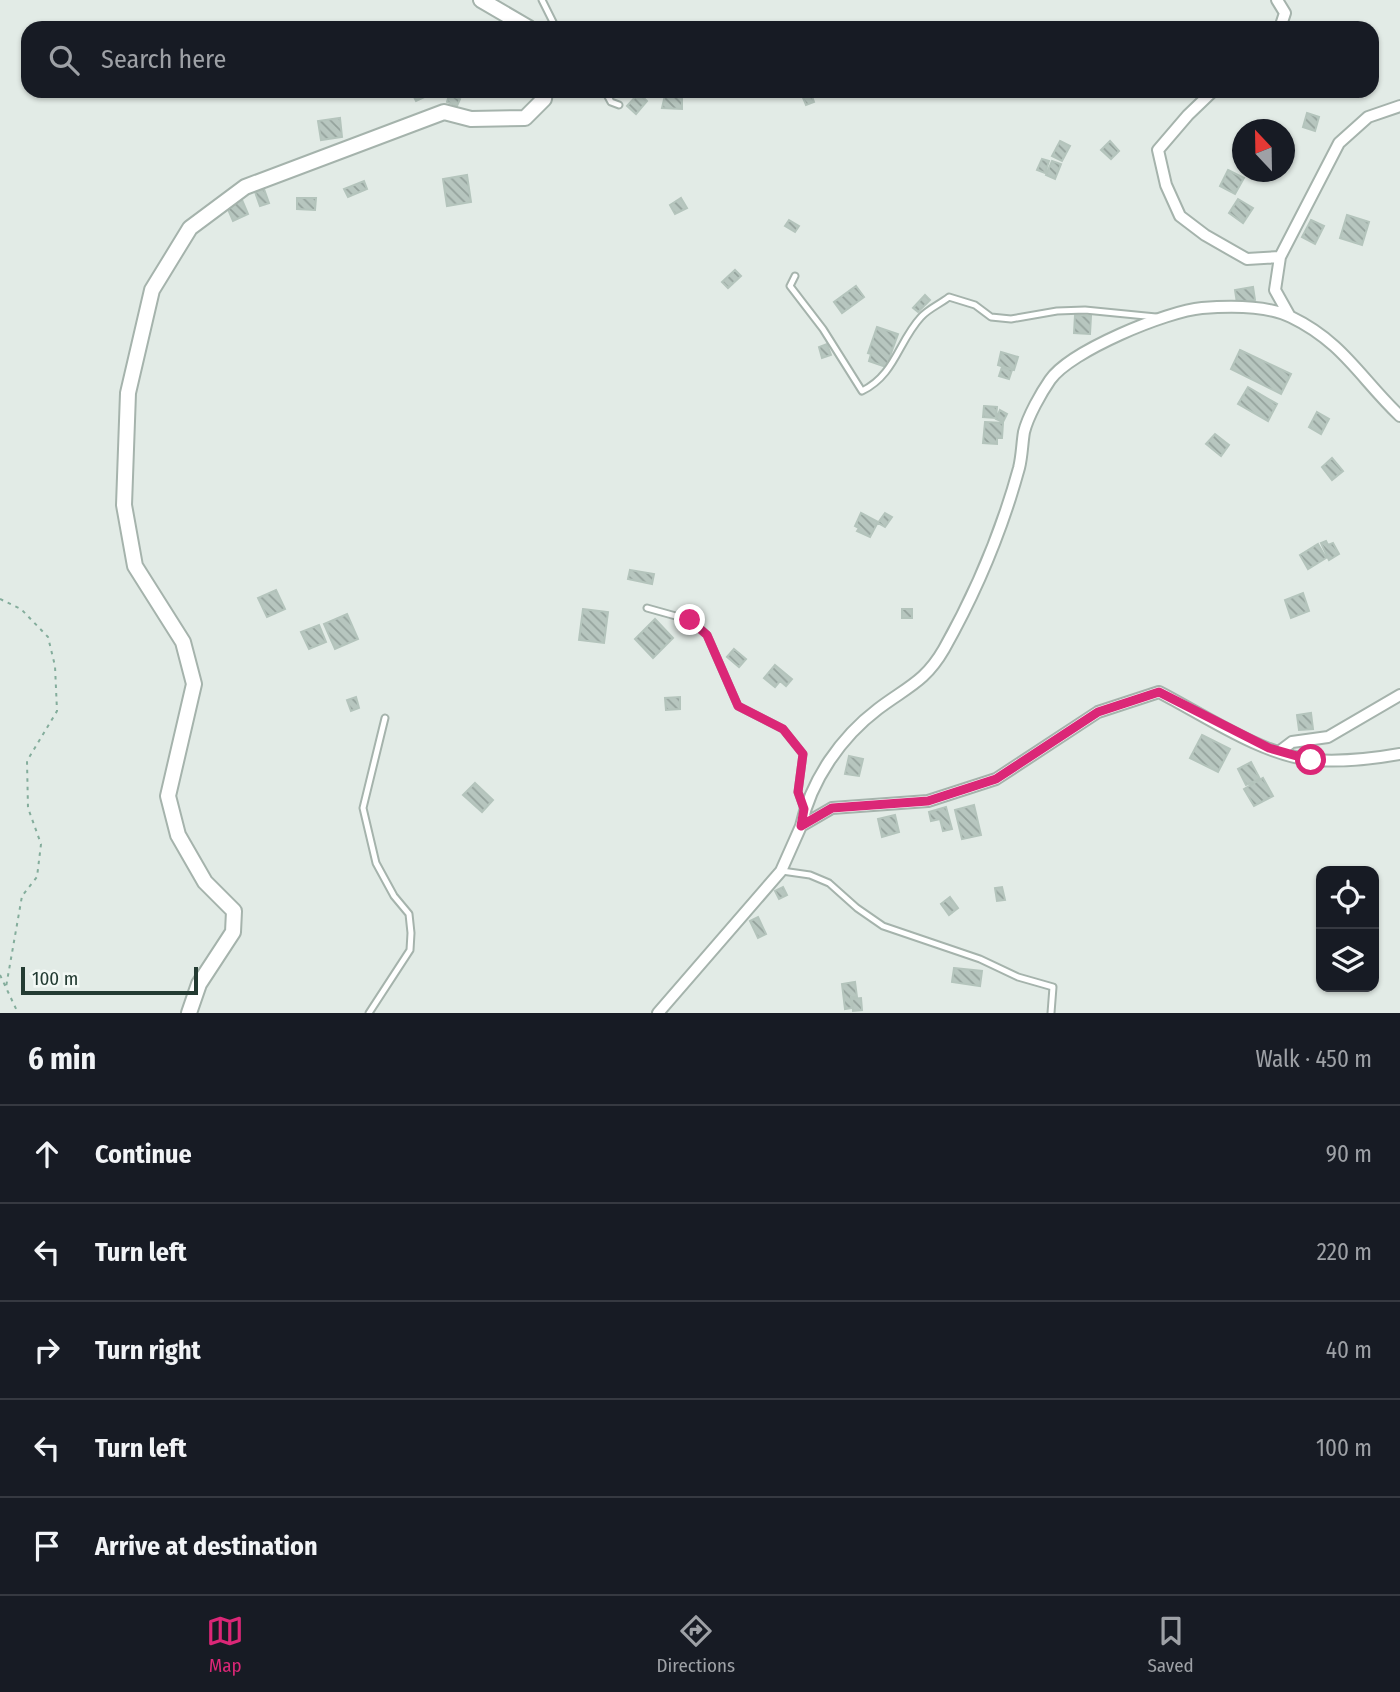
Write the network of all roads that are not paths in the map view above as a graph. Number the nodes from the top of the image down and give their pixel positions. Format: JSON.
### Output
{"nodes":[{"id":1,"x":481,"y":0,"type":"edge"},
{"id":2,"x":542,"y":0,"type":"edge"},
{"id":3,"x":1277,"y":0,"type":"edge"},
{"id":4,"x":517,"y":21,"type":"edge"},
{"id":5,"x":552,"y":21,"type":"edge"},
{"id":6,"x":1282,"y":21,"type":"edge"},
{"id":7,"x":544,"y":98,"type":"edge"},
{"id":8,"x":609,"y":98,"type":"edge"},
{"id":9,"x":1206,"y":98,"type":"edge"},
{"id":10,"x":619,"y":105,"type":"dead end"},
{"id":11,"x":1400,"y":106,"type":"edge"},
{"id":12,"x":1280,"y":257,"type":"junction"},
{"id":13,"x":795,"y":276,"type":"dead end"},
{"id":14,"x":1289,"y":315,"type":"junction"},
{"id":15,"x":1166,"y":319,"type":"junction"},
{"id":16,"x":1400,"y":416,"type":"edge"},
{"id":17,"x":647,"y":608,"type":"dead end"},
{"id":18,"x":1400,"y":695,"type":"edge"},
{"id":19,"x":385,"y":718,"type":"dead end"},
{"id":20,"x":1280,"y":751,"type":"junction"},
{"id":21,"x":1400,"y":754,"type":"edge"},
{"id":22,"x":804,"y":809,"type":"junction"},
{"id":23,"x":801,"y":826,"type":"junction"},
{"id":24,"x":781,"y":871,"type":"junction"},
{"id":25,"x":189,"y":1013,"type":"edge"},
{"id":26,"x":369,"y":1013,"type":"edge"},
{"id":27,"x":658,"y":1013,"type":"edge"},
{"id":28,"x":1051,"y":1013,"type":"edge"}],
"edges":[{"from":1,"to":4,"type":"street"},
{"from":2,"to":5,"type":"lane"},
{"from":3,"to":6,"type":"street"},
{"from":7,"to":25,"type":"street"},
{"from":8,"to":10,"type":"lane"},
{"from":9,"to":12,"type":"street"},
{"from":11,"to":12,"type":"street"},
{"from":12,"to":14,"type":"street"},
{"from":13,"to":15,"type":"lane"},
{"from":14,"to":15,"type":"street"},
{"from":14,"to":16,"type":"street"},
{"from":15,"to":22,"type":"street"},
{"from":17,"to":22,"type":"lane"},
{"from":18,"to":20,"type":"street"},
{"from":19,"to":26,"type":"lane"},
{"from":20,"to":21,"type":"street"},
{"from":20,"to":23,"type":"street"},
{"from":22,"to":23,"type":"street"},
{"from":23,"to":24,"type":"street"},
{"from":24,"to":27,"type":"street"},
{"from":24,"to":28,"type":"lane"}]}
